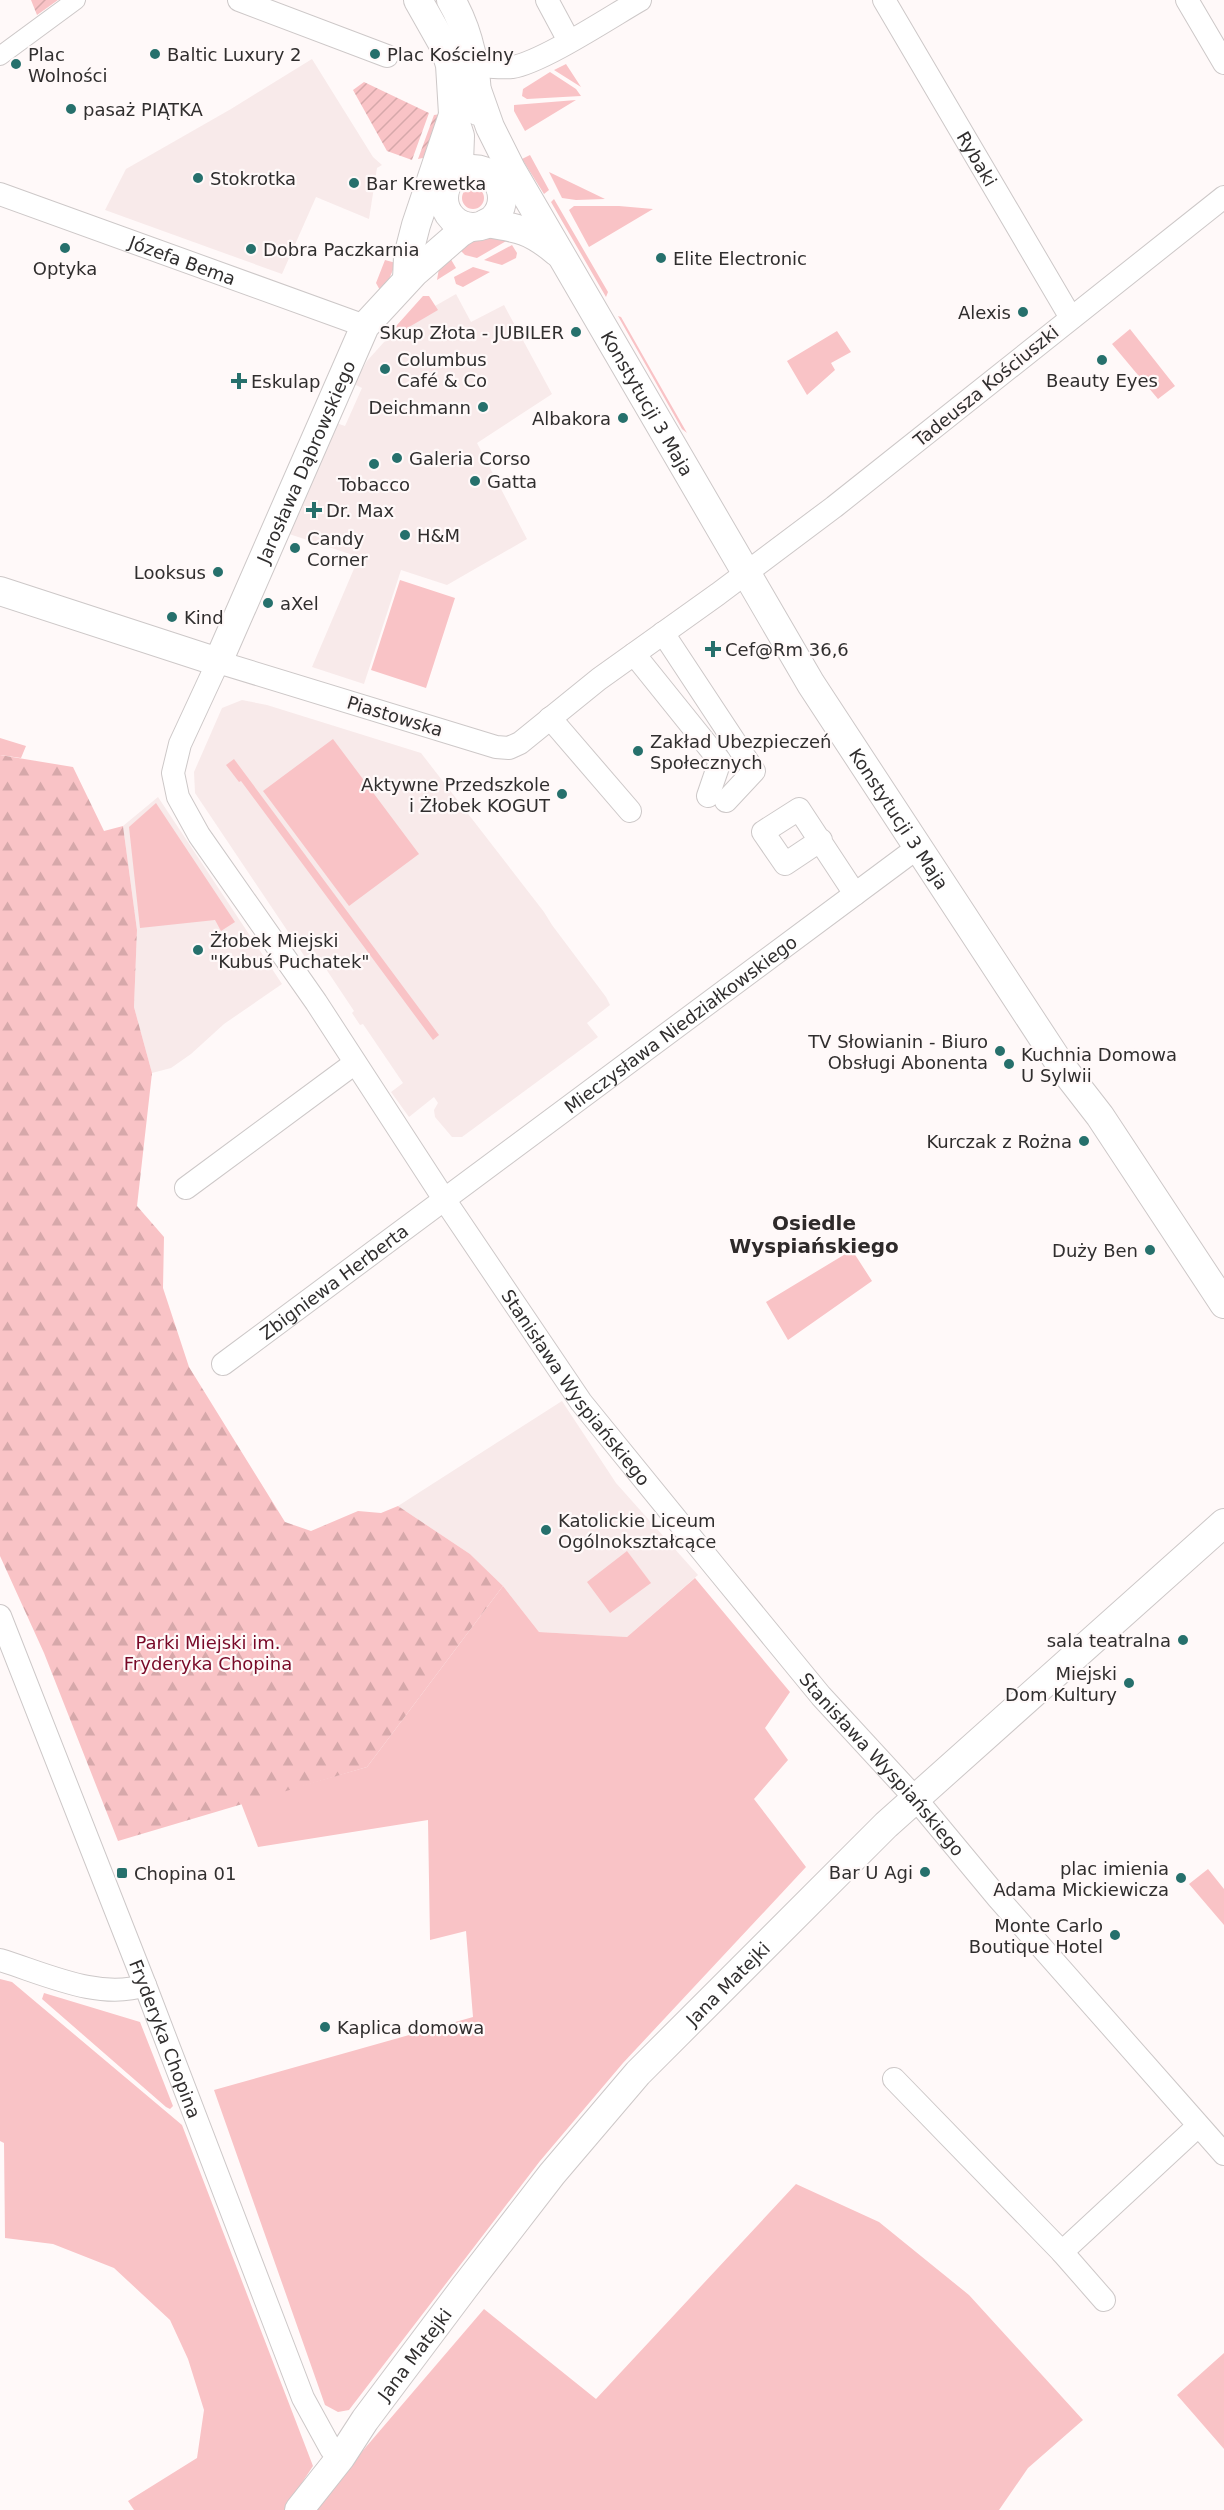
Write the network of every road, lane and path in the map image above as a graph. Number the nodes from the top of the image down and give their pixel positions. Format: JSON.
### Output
{"nodes":[{"id":1,"x":76,"y":0,"type":"edge"},
{"id":2,"x":239,"y":0,"type":"edge"},
{"id":3,"x":418,"y":0,"type":"edge"},
{"id":4,"x":451,"y":0,"type":"edge"},
{"id":5,"x":546,"y":0,"type":"edge"},
{"id":6,"x":640,"y":0,"type":"edge"},
{"id":7,"x":884,"y":0,"type":"edge"},
{"id":8,"x":1187,"y":0,"type":"edge"},
{"id":9,"x":569,"y":40,"type":"junction"},
{"id":10,"x":0,"y":56,"type":"edge"},
{"id":11,"x":387,"y":56,"type":"dead end"},
{"id":12,"x":1224,"y":63,"type":"edge"},
{"id":13,"x":476,"y":80,"type":"junction"},
{"id":14,"x":453,"y":114,"type":"junction"},
{"id":15,"x":495,"y":181,"type":"junction"},
{"id":16,"x":448,"y":188,"type":"junction"},
{"id":17,"x":0,"y":194,"type":"edge"},
{"id":18,"x":1224,"y":197,"type":"edge"},
{"id":19,"x":536,"y":210,"type":"junction"},
{"id":20,"x":478,"y":225,"type":"junction"},
{"id":21,"x":563,"y":257,"type":"junction"},
{"id":22,"x":411,"y":276,"type":"junction"},
{"id":23,"x":1071,"y":318,"type":"junction"},
{"id":24,"x":365,"y":326,"type":"junction"},
{"id":25,"x":746,"y":573,"type":"junction"},
{"id":26,"x":0,"y":591,"type":"edge"},
{"id":27,"x":663,"y":633,"type":"junction"},
{"id":28,"x":634,"y":654,"type":"junction"},
{"id":29,"x":218,"y":662,"type":"junction"},
{"id":30,"x":550,"y":718,"type":"junction"},
{"id":31,"x":630,"y":811,"type":"dead end"},
{"id":32,"x":821,"y":840,"type":"dead end"},
{"id":33,"x":917,"y":848,"type":"junction"},
{"id":34,"x":855,"y":894,"type":"junction"},
{"id":35,"x":355,"y":1063,"type":"junction"},
{"id":36,"x":186,"y":1188,"type":"dead end"},
{"id":37,"x":444,"y":1199,"type":"junction"},
{"id":38,"x":1224,"y":1304,"type":"edge"},
{"id":39,"x":223,"y":1364,"type":"dead end"},
{"id":40,"x":1224,"y":1522,"type":"edge"},
{"id":41,"x":0,"y":1616,"type":"edge"},
{"id":42,"x":915,"y":1798,"type":"junction"},
{"id":43,"x":0,"y":1960,"type":"edge"},
{"id":44,"x":145,"y":1985,"type":"junction"},
{"id":45,"x":894,"y":2079,"type":"dead end"},
{"id":46,"x":1198,"y":2126,"type":"junction"},
{"id":47,"x":1224,"y":2154,"type":"edge"},
{"id":48,"x":1062,"y":2252,"type":"junction"},
{"id":49,"x":1104,"y":2300,"type":"dead end"},
{"id":50,"x":341,"y":2457,"type":"junction"},
{"id":51,"x":299,"y":2510,"type":"edge"}],
"edges":[{"from":1,"to":10,"type":"street"},
{"from":2,"to":11,"type":"street"},
{"from":3,"to":14,"type":"street"},
{"from":4,"to":13,"type":"street"},
{"from":5,"to":9,"type":"street"},
{"from":6,"to":9,"type":"street"},
{"from":7,"to":23,"type":"street","name":"Rybaki"},
{"from":8,"to":12,"type":"street"},
{"from":9,"to":13,"type":"street"},
{"from":13,"to":15,"type":"street"},
{"from":13,"to":19,"type":"street","name":"Konstytucji 3 Maja"},
{"from":14,"to":16,"type":"street"},
{"from":14,"to":22,"type":"street"},
{"from":15,"to":16,"type":"street"},
{"from":15,"to":19,"type":"street"},
{"from":15,"to":20,"type":"street"},
{"from":16,"to":20,"type":"street"},
{"from":16,"to":22,"type":"street","name":"Jarosława Dąbrowskiego"},
{"from":17,"to":24,"type":"street","name":"Józefa Bema"},
{"from":18,"to":23,"type":"street","name":"Tadeusza Kościuszki"},
{"from":19,"to":21,"type":"street","name":"Konstytucji 3 Maja"},
{"from":20,"to":21,"type":"street","name":"Konstytucji 3 Maja"},
{"from":20,"to":22,"type":"street","name":"Jarosława Dąbrowskiego"},
{"from":21,"to":25,"type":"street","name":"Konstytucji 3 Maja"},
{"from":22,"to":24,"type":"street","name":"Jarosława Dąbrowskiego"},
{"from":23,"to":25,"type":"street","name":"Tadeusza Kościuszki"},
{"from":24,"to":29,"type":"street","name":"Jarosława Dąbrowskiego"},
{"from":25,"to":27,"type":"street","name":"Piastowska"},
{"from":25,"to":33,"type":"street","name":"Konstytucji 3 Maja"},
{"from":26,"to":29,"type":"street","name":"Piastowska"},
{"from":27,"to":28,"type":"street","name":"Piastowska"},
{"from":27,"to":28,"type":"street"},
{"from":28,"to":30,"type":"street","name":"Piastowska"},
{"from":29,"to":30,"type":"street","name":"Piastowska"},
{"from":29,"to":35,"type":"street","name":"Stanisława Wyspiańskiego"},
{"from":30,"to":31,"type":"street"},
{"from":32,"to":34,"type":"street"},
{"from":33,"to":34,"type":"street","name":"Mieczysława Niedziałkowskiego"},
{"from":33,"to":38,"type":"street","name":"Konstytucji 3 Maja"},
{"from":34,"to":37,"type":"street","name":"Mieczysława Niedziałkowskiego"},
{"from":35,"to":36,"type":"street"},
{"from":35,"to":37,"type":"street","name":"Stanisława Wyspiańskiego"},
{"from":37,"to":39,"type":"street","name":"Zbigniewa Herberta"},
{"from":37,"to":42,"type":"street","name":"Stanisława Wyspiańskiego"},
{"from":40,"to":42,"type":"street","name":"Jana Matejki"},
{"from":41,"to":44,"type":"street","name":"Fryderyka Chopina"},
{"from":42,"to":46,"type":"street","name":"Stanisława Wyspiańskiego"},
{"from":42,"to":50,"type":"street","name":"Jana Matejki"},
{"from":43,"to":44,"type":"street"},
{"from":44,"to":50,"type":"street","name":"Fryderyka Chopina"},
{"from":45,"to":48,"type":"street"},
{"from":46,"to":47,"type":"street","name":"Stanisława Wyspiańskiego"},
{"from":46,"to":48,"type":"street"},
{"from":48,"to":49,"type":"street"},
{"from":50,"to":51,"type":"street","name":"Jana Matejki"}]}
